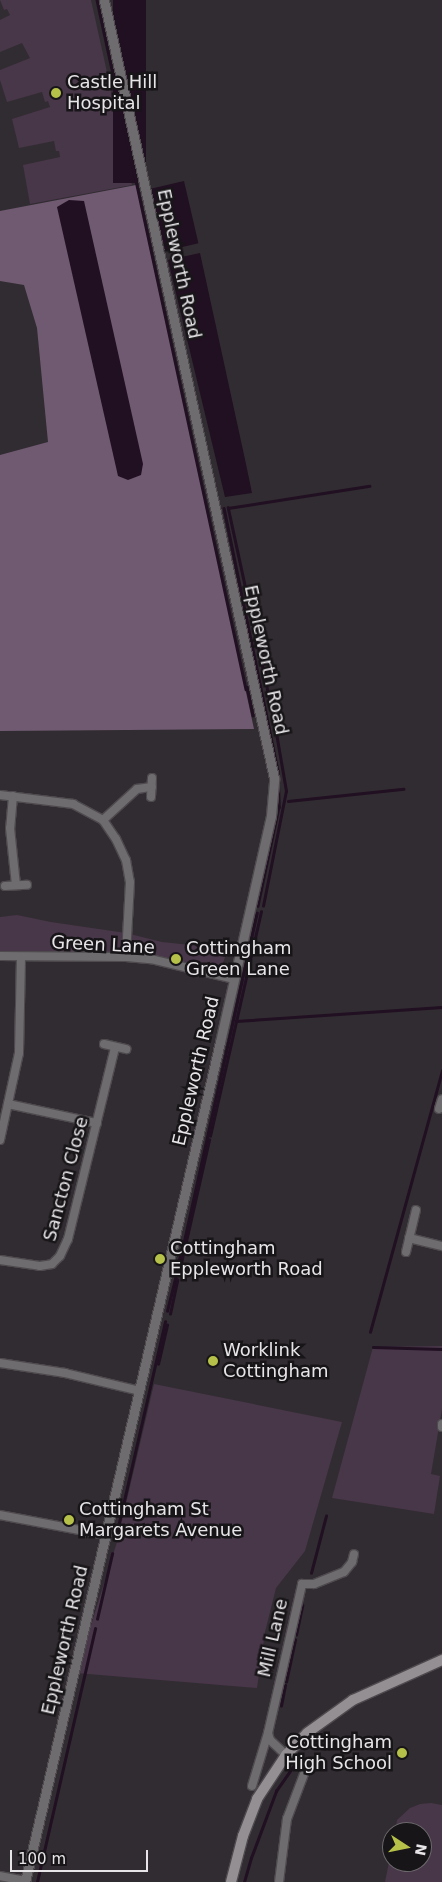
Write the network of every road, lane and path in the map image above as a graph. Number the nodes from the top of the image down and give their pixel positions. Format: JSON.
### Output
{"nodes":[{"id":1,"x":104,"y":0,"type":"edge"},
{"id":2,"x":152,"y":778,"type":"dead end"},
{"id":3,"x":152,"y":787,"type":"junction"},
{"id":4,"x":0,"y":795,"type":"edge"},
{"id":5,"x":13,"y":796,"type":"junction"},
{"id":6,"x":152,"y":797,"type":"dead end"},
{"id":7,"x":103,"y":820,"type":"junction"},
{"id":8,"x":16,"y":885,"type":"junction"},
{"id":9,"x":27,"y":885,"type":"dead end"},
{"id":10,"x":5,"y":886,"type":"dead end"},
{"id":11,"x":0,"y":956,"type":"edge"},
{"id":12,"x":21,"y":957,"type":"junction"},
{"id":13,"x":126,"y":957,"type":"junction"},
{"id":14,"x":234,"y":979,"type":"junction"},
{"id":15,"x":104,"y":1044,"type":"dead end"},
{"id":16,"x":115,"y":1048,"type":"junction"},
{"id":17,"x":126,"y":1049,"type":"dead end"},
{"id":18,"x":442,"y":1099,"type":"edge"},
{"id":19,"x":8,"y":1104,"type":"junction"},
{"id":20,"x":439,"y":1109,"type":"dead end"},
{"id":21,"x":97,"y":1123,"type":"junction"},
{"id":22,"x":0,"y":1140,"type":"edge"},
{"id":23,"x":416,"y":1210,"type":"dead end"},
{"id":24,"x":409,"y":1238,"type":"junction"},
{"id":25,"x":442,"y":1246,"type":"edge"},
{"id":26,"x":406,"y":1252,"type":"dead end"},
{"id":27,"x":0,"y":1260,"type":"edge"},
{"id":28,"x":0,"y":1363,"type":"edge"},
{"id":29,"x":140,"y":1391,"type":"junction"},
{"id":30,"x":0,"y":1515,"type":"edge"},
{"id":31,"x":106,"y":1535,"type":"junction"},
{"id":32,"x":354,"y":1554,"type":"dead end"},
{"id":33,"x":442,"y":1660,"type":"edge"},
{"id":34,"x":268,"y":1733,"type":"junction"},
{"id":35,"x":286,"y":1755,"type":"junction"},
{"id":36,"x":304,"y":1774,"type":"dead end"},
{"id":37,"x":252,"y":1786,"type":"dead end"},
{"id":38,"x":0,"y":1876,"type":"edge"},
{"id":39,"x":25,"y":1881,"type":"edge"},
{"id":40,"x":231,"y":1882,"type":"edge"},
{"id":41,"x":279,"y":1882,"type":"edge"}],
"edges":[{"from":1,"to":14,"type":"street","name":"Eppleworth Road"},
{"from":2,"to":3,"type":"street"},
{"from":3,"to":6,"type":"street"},
{"from":3,"to":7,"type":"street"},
{"from":4,"to":5,"type":"street"},
{"from":5,"to":7,"type":"street"},
{"from":5,"to":8,"type":"street"},
{"from":7,"to":13,"type":"street"},
{"from":8,"to":9,"type":"street"},
{"from":8,"to":10,"type":"street"},
{"from":11,"to":12,"type":"street","name":"Green Lane"},
{"from":12,"to":13,"type":"street","name":"Green Lane"},
{"from":12,"to":19,"type":"street"},
{"from":13,"to":14,"type":"street","name":"Green Lane"},
{"from":14,"to":29,"type":"street","name":"Eppleworth Road"},
{"from":15,"to":16,"type":"street"},
{"from":16,"to":17,"type":"street"},
{"from":16,"to":21,"type":"street","name":"Sancton Close"},
{"from":18,"to":20,"type":"street"},
{"from":19,"to":21,"type":"street"},
{"from":19,"to":22,"type":"street"},
{"from":21,"to":27,"type":"street","name":"Sancton Close"},
{"from":23,"to":24,"type":"street"},
{"from":24,"to":25,"type":"street"},
{"from":24,"to":26,"type":"street"},
{"from":28,"to":29,"type":"street"},
{"from":29,"to":31,"type":"street","name":"Eppleworth Road"},
{"from":30,"to":31,"type":"street"},
{"from":31,"to":39,"type":"street","name":"Eppleworth Road"},
{"from":32,"to":34,"type":"street","name":"Mill Lane"},
{"from":33,"to":35,"type":"main road"},
{"from":34,"to":35,"type":"street"},
{"from":34,"to":37,"type":"street","name":"Mill Lane"},
{"from":35,"to":40,"type":"main road"},
{"from":36,"to":41,"type":"street"},
{"from":38,"to":39,"type":"street"}]}
